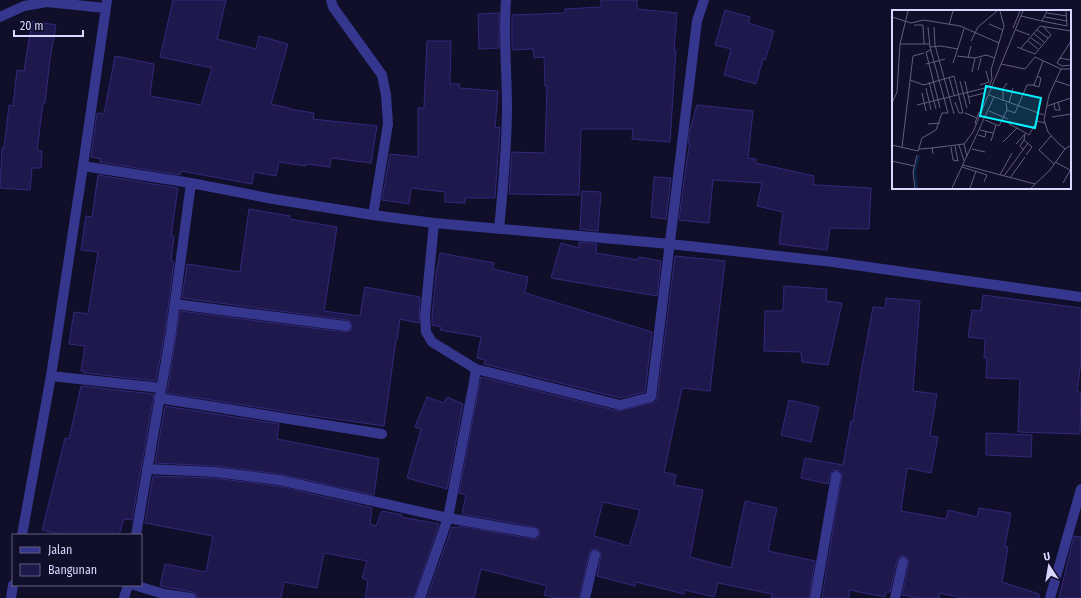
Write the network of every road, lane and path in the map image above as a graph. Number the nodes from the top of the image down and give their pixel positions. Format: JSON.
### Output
{"nodes":[{"id":1,"x":331,"y":0,"type":"edge"},
{"id":2,"x":506,"y":0,"type":"edge"},
{"id":3,"x":47,"y":1,"type":"edge"},
{"id":4,"x":700,"y":1,"type":"edge"},
{"id":5,"x":106,"y":4,"type":"edge"},
{"id":6,"x":0,"y":17,"type":"edge"},
{"id":7,"x":83,"y":166,"type":"junction"},
{"id":8,"x":191,"y":183,"type":"junction"},
{"id":9,"x":373,"y":215,"type":"junction"},
{"id":10,"x":434,"y":223,"type":"junction"},
{"id":11,"x":498,"y":229,"type":"junction"},
{"id":12,"x":670,"y":244,"type":"junction"},
{"id":13,"x":1081,"y":297,"type":"edge"},
{"id":14,"x":175,"y":304,"type":"junction"},
{"id":15,"x":346,"y":326,"type":"dead end"},
{"id":16,"x":476,"y":369,"type":"junction"},
{"id":17,"x":51,"y":376,"type":"junction"},
{"id":18,"x":160,"y":393,"type":"junction"},
{"id":19,"x":382,"y":434,"type":"dead end"},
{"id":20,"x":147,"y":469,"type":"junction"},
{"id":21,"x":836,"y":476,"type":"dead end"},
{"id":22,"x":1081,"y":489,"type":"edge"},
{"id":23,"x":448,"y":518,"type":"junction"},
{"id":24,"x":534,"y":533,"type":"dead end"},
{"id":25,"x":22,"y":534,"type":"edge"},
{"id":26,"x":136,"y":534,"type":"edge"},
{"id":27,"x":595,"y":555,"type":"dead end"},
{"id":28,"x":904,"y":562,"type":"dead end"},
{"id":29,"x":13,"y":586,"type":"edge"},
{"id":30,"x":128,"y":586,"type":"edge"},
{"id":31,"x":137,"y":586,"type":"edge"},
{"id":32,"x":11,"y":598,"type":"edge"},
{"id":33,"x":124,"y":598,"type":"edge"},
{"id":34,"x":190,"y":598,"type":"edge"},
{"id":35,"x":420,"y":598,"type":"edge"},
{"id":36,"x":585,"y":598,"type":"edge"},
{"id":37,"x":815,"y":598,"type":"edge"},
{"id":38,"x":895,"y":598,"type":"edge"},
{"id":39,"x":1050,"y":598,"type":"edge"}],
"edges":[{"from":1,"to":9,"type":"street"},
{"from":2,"to":11,"type":"street"},
{"from":3,"to":5,"type":"street"},
{"from":3,"to":6,"type":"street"},
{"from":4,"to":12,"type":"street"},
{"from":5,"to":7,"type":"street"},
{"from":7,"to":8,"type":"street"},
{"from":7,"to":17,"type":"street"},
{"from":8,"to":9,"type":"street"},
{"from":8,"to":14,"type":"street"},
{"from":9,"to":10,"type":"street"},
{"from":10,"to":11,"type":"street"},
{"from":10,"to":16,"type":"street"},
{"from":11,"to":12,"type":"street"},
{"from":12,"to":13,"type":"street"},
{"from":12,"to":16,"type":"street"},
{"from":14,"to":15,"type":"street"},
{"from":14,"to":18,"type":"street"},
{"from":16,"to":23,"type":"street"},
{"from":17,"to":18,"type":"street"},
{"from":17,"to":25,"type":"street"},
{"from":18,"to":19,"type":"street"},
{"from":18,"to":20,"type":"street"},
{"from":20,"to":23,"type":"street"},
{"from":20,"to":26,"type":"street"},
{"from":21,"to":37,"type":"street"},
{"from":22,"to":39,"type":"street"},
{"from":23,"to":24,"type":"street"},
{"from":23,"to":35,"type":"street"},
{"from":27,"to":36,"type":"street"},
{"from":28,"to":38,"type":"street"},
{"from":29,"to":32,"type":"street"},
{"from":30,"to":33,"type":"street"},
{"from":31,"to":34,"type":"street"}]}
